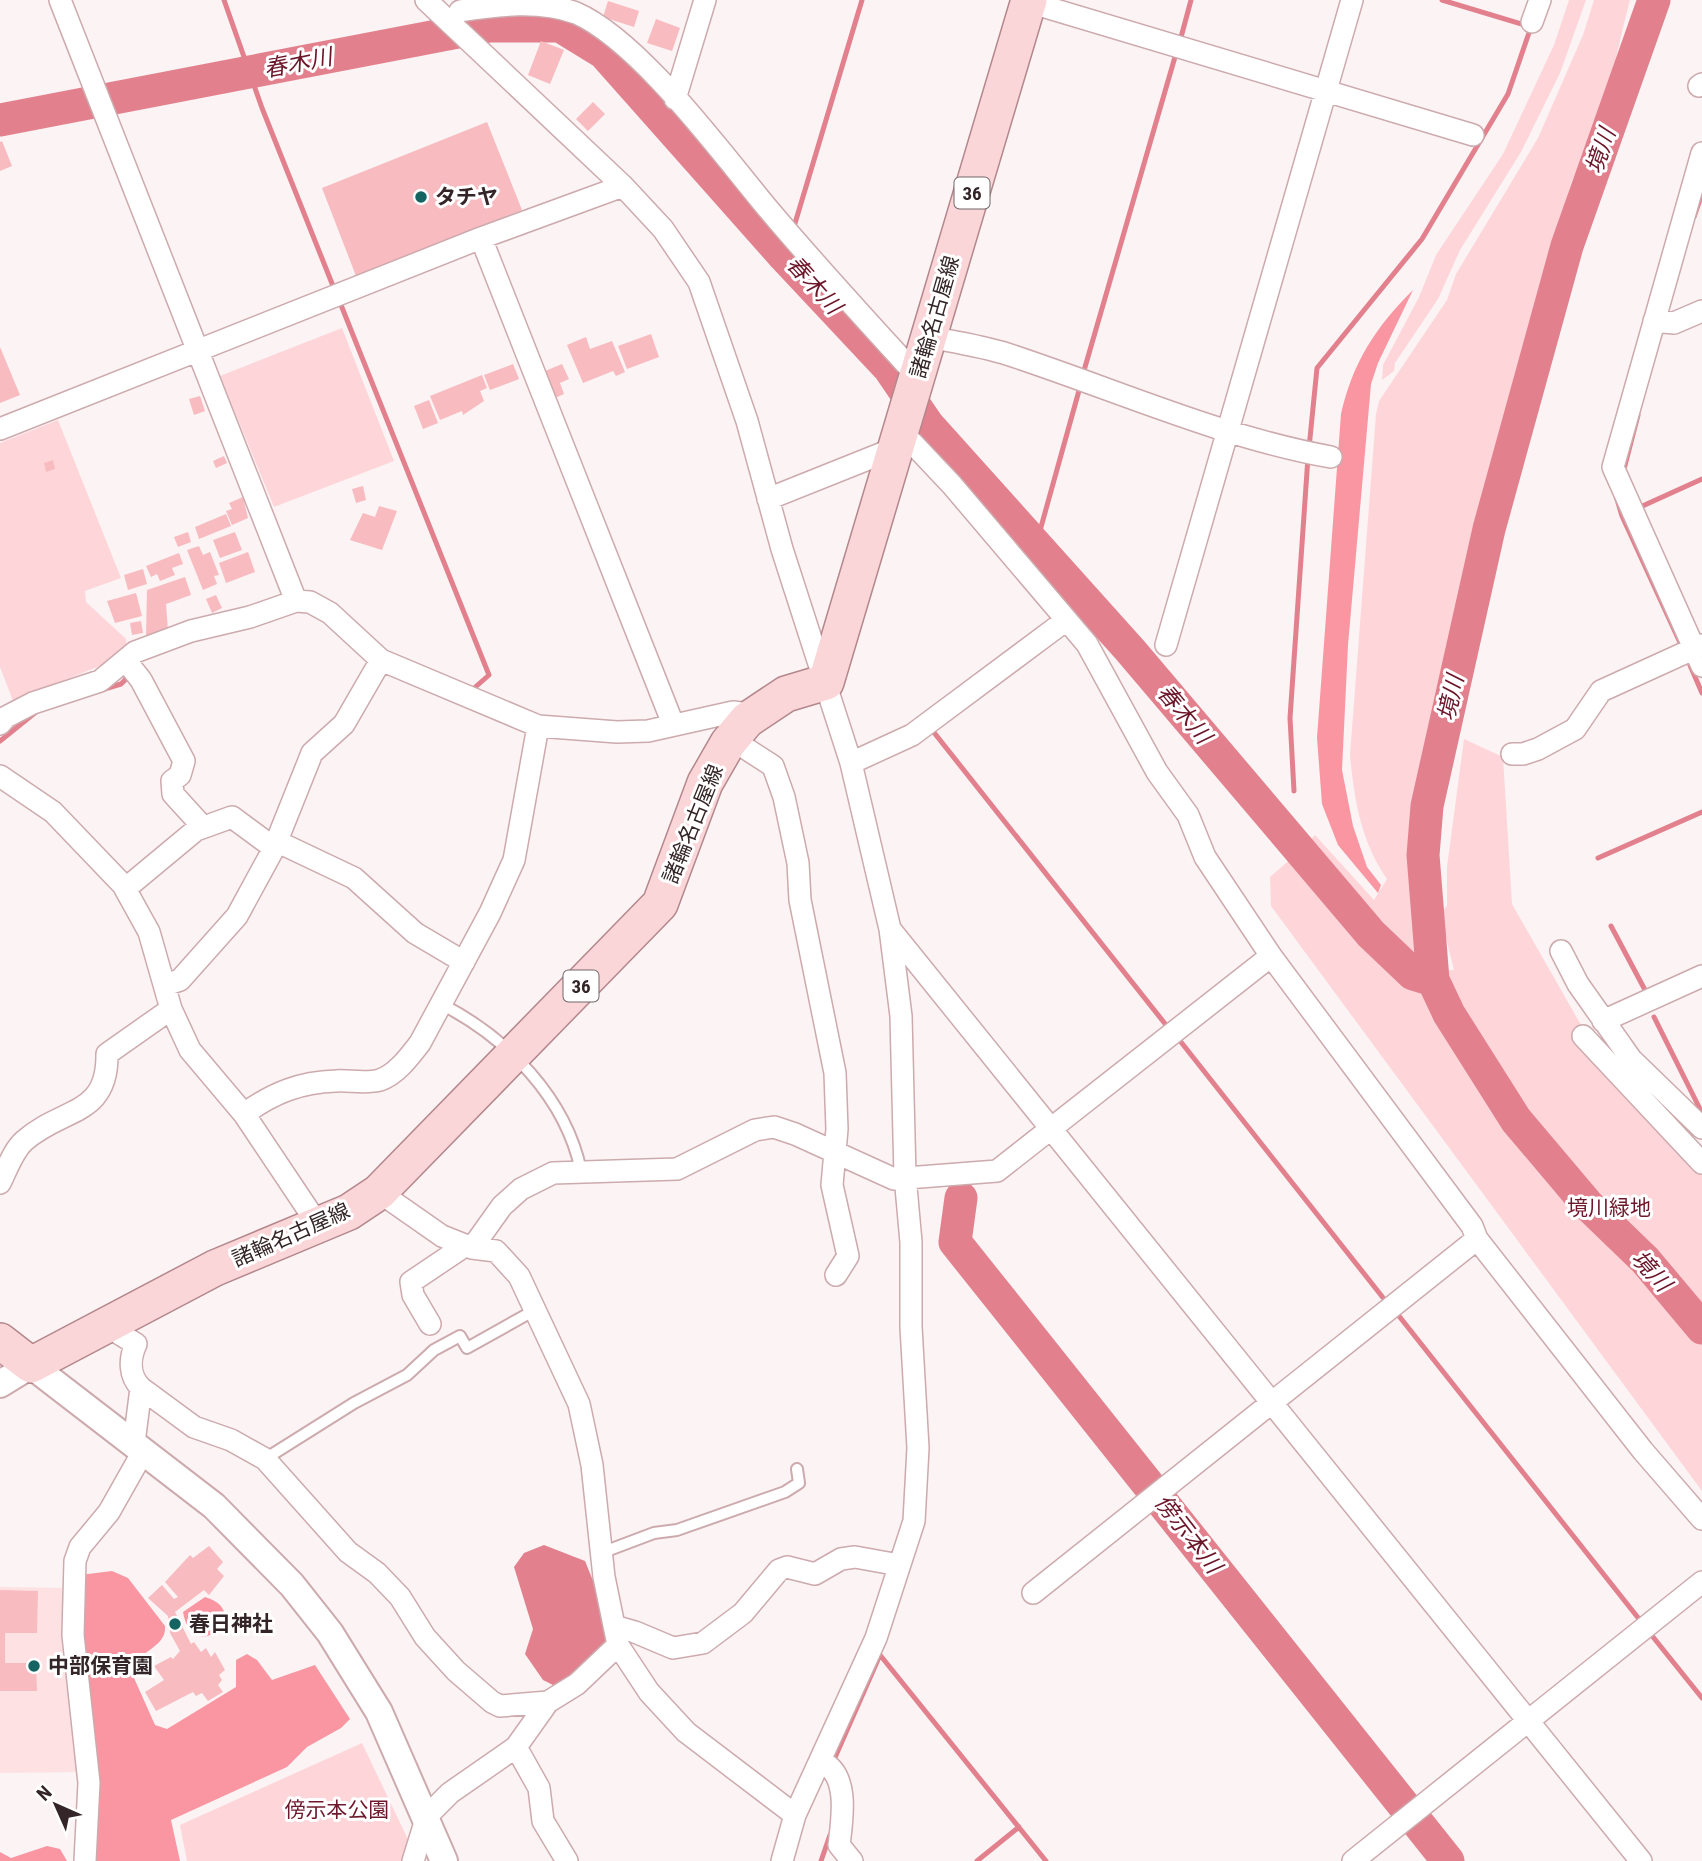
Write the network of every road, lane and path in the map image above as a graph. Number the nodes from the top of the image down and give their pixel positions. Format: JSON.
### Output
{"nodes":[{"id":1,"x":60,"y":0,"type":"edge"},
{"id":2,"x":705,"y":0,"type":"edge"},
{"id":3,"x":1352,"y":0,"type":"edge"},
{"id":4,"x":1540,"y":0,"type":"edge"},
{"id":5,"x":1027,"y":1,"type":"edge"},
{"id":6,"x":442,"y":7,"type":"edge"},
{"id":7,"x":1532,"y":22,"type":"dead end"},
{"id":8,"x":1327,"y":90,"type":"junction"},
{"id":9,"x":675,"y":99,"type":"junction"},
{"id":10,"x":1473,"y":135,"type":"dead end"},
{"id":11,"x":1702,"y":153,"type":"edge"},
{"id":12,"x":623,"y":186,"type":"junction"},
{"id":13,"x":481,"y":238,"type":"junction"},
{"id":14,"x":1702,"y":311,"type":"edge"},
{"id":15,"x":1654,"y":321,"type":"junction"},
{"id":16,"x":929,"y":337,"type":"junction"},
{"id":17,"x":196,"y":351,"type":"junction"},
{"id":18,"x":916,"y":382,"type":"junction"},
{"id":19,"x":0,"y":429,"type":"edge"},
{"id":20,"x":1228,"y":429,"type":"junction"},
{"id":21,"x":900,"y":436,"type":"junction"},
{"id":22,"x":1331,"y":457,"type":"dead end"},
{"id":23,"x":768,"y":499,"type":"junction"},
{"id":24,"x":296,"y":601,"type":"junction"},
{"id":25,"x":1065,"y":621,"type":"junction"},
{"id":26,"x":1166,"y":645,"type":"dead end"},
{"id":27,"x":1699,"y":653,"type":"edge"},
{"id":28,"x":380,"y":660,"type":"junction"},
{"id":29,"x":126,"y":661,"type":"junction"},
{"id":30,"x":826,"y":682,"type":"junction"},
{"id":31,"x":2,"y":714,"type":"edge"},
{"id":32,"x":673,"y":724,"type":"junction"},
{"id":33,"x":538,"y":726,"type":"junction"},
{"id":34,"x":739,"y":729,"type":"junction"},
{"id":35,"x":1512,"y":754,"type":"dead end"},
{"id":36,"x":851,"y":763,"type":"junction"},
{"id":37,"x":0,"y":776,"type":"edge"},
{"id":38,"x":203,"y":827,"type":"junction"},
{"id":39,"x":275,"y":844,"type":"junction"},
{"id":40,"x":125,"y":889,"type":"junction"},
{"id":41,"x":890,"y":929,"type":"junction"},
{"id":42,"x":1561,"y":951,"type":"dead end"},
{"id":43,"x":1271,"y":956,"type":"junction"},
{"id":44,"x":464,"y":962,"type":"junction"},
{"id":45,"x":1702,"y":976,"type":"edge"},
{"id":46,"x":165,"y":985,"type":"junction"},
{"id":47,"x":443,"y":1004,"type":"junction"},
{"id":48,"x":171,"y":1009,"type":"junction"},
{"id":49,"x":1603,"y":1021,"type":"junction"},
{"id":50,"x":1583,"y":1036,"type":"dead end"},
{"id":51,"x":512,"y":1053,"type":"junction"},
{"id":52,"x":244,"y":1114,"type":"junction"},
{"id":53,"x":1054,"y":1128,"type":"junction"},
{"id":54,"x":1702,"y":1128,"type":"edge"},
{"id":55,"x":834,"y":1153,"type":"junction"},
{"id":56,"x":1702,"y":1163,"type":"edge"},
{"id":57,"x":581,"y":1171,"type":"junction"},
{"id":58,"x":905,"y":1176,"type":"junction"},
{"id":59,"x":0,"y":1183,"type":"edge"},
{"id":60,"x":379,"y":1192,"type":"junction"},
{"id":61,"x":317,"y":1223,"type":"junction"},
{"id":62,"x":1477,"y":1239,"type":"junction"},
{"id":63,"x":469,"y":1246,"type":"junction"},
{"id":64,"x":836,"y":1275,"type":"dead end"},
{"id":65,"x":535,"y":1310,"type":"junction"},
{"id":66,"x":430,"y":1324,"type":"dead end"},
{"id":67,"x":107,"y":1326,"type":"junction"},
{"id":68,"x":0,"y":1341,"type":"edge"},
{"id":69,"x":31,"y":1365,"type":"junction"},
{"id":70,"x":0,"y":1384,"type":"edge"},
{"id":71,"x":141,"y":1388,"type":"junction"},
{"id":72,"x":1275,"y":1403,"type":"junction"},
{"id":73,"x":139,"y":1447,"type":"junction"},
{"id":74,"x":265,"y":1460,"type":"junction"},
{"id":75,"x":797,"y":1469,"type":"dead end"},
{"id":76,"x":1702,"y":1519,"type":"edge"},
{"id":77,"x":601,"y":1553,"type":"junction"},
{"id":78,"x":899,"y":1565,"type":"junction"},
{"id":79,"x":1702,"y":1582,"type":"edge"},
{"id":80,"x":1033,"y":1593,"type":"dead end"},
{"id":81,"x":616,"y":1636,"type":"junction"},
{"id":82,"x":548,"y":1702,"type":"junction"},
{"id":83,"x":1529,"y":1719,"type":"junction"},
{"id":84,"x":516,"y":1747,"type":"junction"},
{"id":85,"x":822,"y":1762,"type":"junction"},
{"id":86,"x":795,"y":1815,"type":"junction"},
{"id":87,"x":426,"y":1816,"type":"junction"},
{"id":88,"x":85,"y":1861,"type":"edge"},
{"id":89,"x":414,"y":1861,"type":"edge"},
{"id":90,"x":444,"y":1861,"type":"edge"},
{"id":91,"x":567,"y":1861,"type":"edge"},
{"id":92,"x":782,"y":1861,"type":"edge"},
{"id":93,"x":852,"y":1861,"type":"edge"},
{"id":94,"x":1353,"y":1861,"type":"edge"},
{"id":95,"x":1641,"y":1861,"type":"edge"}],
"edges":[{"from":1,"to":17,"type":"street"},
{"from":2,"to":9,"type":"street"},
{"from":3,"to":8,"type":"street"},
{"from":4,"to":7,"type":"street"},
{"from":5,"to":8,"type":"street"},
{"from":5,"to":16,"type":"main road","name":"諸輪名古屋線","number":"36"},
{"from":6,"to":9,"type":"street"},
{"from":6,"to":12,"type":"street"},
{"from":8,"to":10,"type":"street"},
{"from":8,"to":20,"type":"street"},
{"from":9,"to":18,"type":"street"},
{"from":11,"to":15,"type":"street"},
{"from":12,"to":13,"type":"street"},
{"from":12,"to":23,"type":"street"},
{"from":13,"to":17,"type":"street"},
{"from":13,"to":32,"type":"street"},
{"from":14,"to":15,"type":"street"},
{"from":15,"to":27,"type":"street"},
{"from":16,"to":18,"type":"main road","name":"諸輪名古屋線","number":"36"},
{"from":16,"to":20,"type":"street"},
{"from":17,"to":19,"type":"street"},
{"from":17,"to":24,"type":"street"},
{"from":18,"to":21,"type":"main road","name":"諸輪名古屋線","number":"36"},
{"from":20,"to":22,"type":"street"},
{"from":20,"to":26,"type":"street"},
{"from":21,"to":23,"type":"street"},
{"from":21,"to":25,"type":"street"},
{"from":21,"to":30,"type":"main road","name":"諸輪名古屋線","number":"36"},
{"from":23,"to":30,"type":"street"},
{"from":24,"to":28,"type":"street"},
{"from":24,"to":29,"type":"street"},
{"from":25,"to":36,"type":"street"},
{"from":25,"to":43,"type":"street"},
{"from":27,"to":35,"type":"street"},
{"from":28,"to":33,"type":"street"},
{"from":28,"to":39,"type":"street"},
{"from":29,"to":31,"type":"street"},
{"from":29,"to":38,"type":"street"},
{"from":30,"to":34,"type":"main road","name":"諸輪名古屋線","number":"36"},
{"from":30,"to":36,"type":"street"},
{"from":32,"to":33,"type":"street"},
{"from":32,"to":34,"type":"street"},
{"from":33,"to":44,"type":"street"},
{"from":34,"to":51,"type":"main road","name":"諸輪名古屋線","number":"36"},
{"from":34,"to":55,"type":"street"},
{"from":36,"to":41,"type":"street"},
{"from":37,"to":40,"type":"street"},
{"from":38,"to":39,"type":"street"},
{"from":38,"to":40,"type":"street"},
{"from":39,"to":44,"type":"street"},
{"from":39,"to":46,"type":"street"},
{"from":40,"to":46,"type":"street"},
{"from":41,"to":53,"type":"street"},
{"from":41,"to":58,"type":"street"},
{"from":42,"to":49,"type":"street"},
{"from":43,"to":53,"type":"street"},
{"from":43,"to":62,"type":"street"},
{"from":44,"to":47,"type":"street"},
{"from":45,"to":49,"type":"street"},
{"from":46,"to":48,"type":"street"},
{"from":47,"to":51,"type":"lane"},
{"from":47,"to":52,"type":"street"},
{"from":48,"to":52,"type":"street"},
{"from":48,"to":59,"type":"street"},
{"from":49,"to":54,"type":"street"},
{"from":50,"to":56,"type":"street"},
{"from":51,"to":57,"type":"lane"},
{"from":51,"to":60,"type":"main road","name":"諸輪名古屋線","number":"36"},
{"from":52,"to":61,"type":"street"},
{"from":53,"to":58,"type":"street"},
{"from":53,"to":72,"type":"street"},
{"from":55,"to":57,"type":"street"},
{"from":55,"to":58,"type":"street"},
{"from":55,"to":64,"type":"street"},
{"from":57,"to":63,"type":"street"},
{"from":58,"to":78,"type":"street"},
{"from":60,"to":61,"type":"main road","name":"諸輪名古屋線","number":"36"},
{"from":60,"to":63,"type":"street"},
{"from":61,"to":67,"type":"main road","name":"諸輪名古屋線","number":"36"},
{"from":62,"to":72,"type":"street"},
{"from":62,"to":76,"type":"street"},
{"from":63,"to":65,"type":"street"},
{"from":63,"to":66,"type":"street"},
{"from":65,"to":74,"type":"lane"},
{"from":65,"to":77,"type":"street"},
{"from":67,"to":69,"type":"main road","name":"諸輪名古屋線","number":"36"},
{"from":67,"to":71,"type":"street"},
{"from":68,"to":69,"type":"main road"},
{"from":69,"to":70,"type":"street"},
{"from":69,"to":73,"type":"street"},
{"from":71,"to":73,"type":"street"},
{"from":71,"to":74,"type":"street"},
{"from":72,"to":80,"type":"street"},
{"from":72,"to":83,"type":"street"},
{"from":73,"to":87,"type":"street"},
{"from":73,"to":88,"type":"street"},
{"from":74,"to":82,"type":"street"},
{"from":75,"to":77,"type":"lane"},
{"from":77,"to":81,"type":"street"},
{"from":78,"to":81,"type":"street"},
{"from":78,"to":85,"type":"street"},
{"from":79,"to":83,"type":"street"},
{"from":81,"to":82,"type":"street"},
{"from":81,"to":86,"type":"street"},
{"from":82,"to":84,"type":"street"},
{"from":83,"to":94,"type":"street"},
{"from":83,"to":95,"type":"street"},
{"from":84,"to":87,"type":"street"},
{"from":84,"to":91,"type":"street"},
{"from":85,"to":86,"type":"street"},
{"from":85,"to":93,"type":"street"},
{"from":86,"to":92,"type":"street"},
{"from":87,"to":89,"type":"street"},
{"from":87,"to":90,"type":"street"}]}
